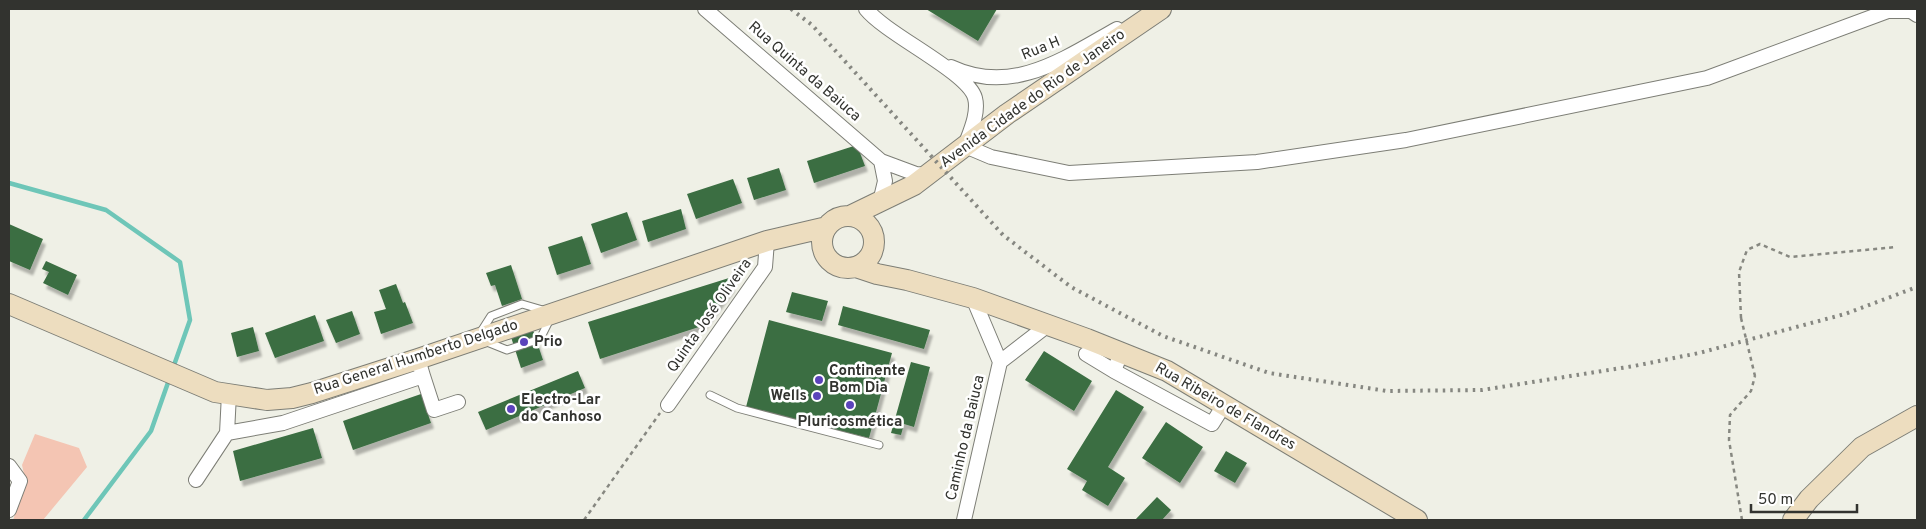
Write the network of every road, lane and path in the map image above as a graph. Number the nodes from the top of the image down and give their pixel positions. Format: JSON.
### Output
{"nodes":[{"id":1,"x":705,"y":9,"type":"edge"},
{"id":2,"x":866,"y":9,"type":"edge"},
{"id":3,"x":1153,"y":9,"type":"edge"},
{"id":4,"x":1161,"y":9,"type":"edge"},
{"id":5,"x":1917,"y":15,"type":"edge"},
{"id":6,"x":932,"y":58,"type":"junction"},
{"id":7,"x":965,"y":146,"type":"junction"},
{"id":8,"x":882,"y":161,"type":"junction"},
{"id":9,"x":927,"y":175,"type":"junction"},
{"id":10,"x":905,"y":190,"type":"junction"},
{"id":11,"x":880,"y":202,"type":"junction"},
{"id":12,"x":850,"y":216,"type":"junction"},
{"id":13,"x":827,"y":227,"type":"junction"},
{"id":14,"x":767,"y":242,"type":"junction"},
{"id":15,"x":1897,"y":247,"type":"dead end"},
{"id":16,"x":874,"y":248,"type":"junction"},
{"id":17,"x":825,"y":254,"type":"junction"},
{"id":18,"x":856,"y":267,"type":"junction"},
{"id":19,"x":907,"y":280,"type":"junction"},
{"id":20,"x":973,"y":298,"type":"junction"},
{"id":21,"x":9,"y":304,"type":"edge"},
{"id":22,"x":1048,"y":325,"type":"junction"},
{"id":23,"x":1086,"y":354,"type":"dead end"},
{"id":24,"x":1000,"y":362,"type":"junction"},
{"id":25,"x":1118,"y":362,"type":"junction"},
{"id":26,"x":420,"y":367,"type":"junction"},
{"id":27,"x":229,"y":394,"type":"junction"},
{"id":28,"x":710,"y":395,"type":"dead end"},
{"id":29,"x":458,"y":402,"type":"dead end"},
{"id":30,"x":668,"y":405,"type":"joint"},
{"id":31,"x":1917,"y":416,"type":"edge"},
{"id":32,"x":227,"y":434,"type":"junction"},
{"id":33,"x":879,"y":445,"type":"dead end"},
{"id":34,"x":9,"y":466,"type":"edge"},
{"id":35,"x":196,"y":480,"type":"dead end"},
{"id":36,"x":9,"y":510,"type":"edge"},
{"id":37,"x":584,"y":520,"type":"edge"},
{"id":38,"x":964,"y":520,"type":"edge"},
{"id":39,"x":1418,"y":520,"type":"edge"},
{"id":40,"x":1742,"y":520,"type":"edge"},
{"id":41,"x":1793,"y":520,"type":"edge"}],
"edges":[{"from":1,"to":8,"type":"street","name":"Rua Quinta da Baiuca"},
{"from":2,"to":6,"type":"street","name":"Rua H"},
{"from":3,"to":6,"type":"street","name":"Rua H"},
{"from":4,"to":7,"type":"main road","name":"Avenida Cidade do Rio de Janeiro"},
{"from":5,"to":7,"type":"street"},
{"from":6,"to":7,"type":"street","name":"Rua H"},
{"from":7,"to":9,"type":"main road","name":"Avenida Cidade do Rio de Janeiro"},
{"from":8,"to":9,"type":"street","name":"Rua Quinta da Baiuca"},
{"from":8,"to":11,"type":"street"},
{"from":9,"to":10,"type":"main road","name":"Avenida Cidade do Rio de Janeiro"},
{"from":10,"to":11,"type":"main road"},
{"from":10,"to":16,"type":"main road"},
{"from":11,"to":12,"type":"main road"},
{"from":12,"to":13,"type":"main road"},
{"from":12,"to":16,"type":"main road","name":"Rua Ribeiro de Flandres"},
{"from":13,"to":14,"type":"main road","name":"Rua General Humberto Delgado"},
{"from":13,"to":17,"type":"main road"},
{"from":14,"to":17,"type":"main road","name":"Rua Ribeiro de Flandres"},
{"from":14,"to":26,"type":"main road","name":"Rua General Humberto Delgado"},
{"from":14,"to":30,"type":"street","name":"Quinta José Oliveira"},
{"from":15,"to":40,"type":"path","bridge":true},
{"from":16,"to":18,"type":"main road"},
{"from":16,"to":19,"type":"main road","name":"Rua Ribeiro de Flandres"},
{"from":17,"to":18,"type":"main road","name":"Rua Ribeiro de Flandres"},
{"from":18,"to":19,"type":"main road","name":"Rua Ribeiro de Flandres"},
{"from":19,"to":20,"type":"main road","name":"Rua Ribeiro de Flandres"},
{"from":20,"to":22,"type":"main road","name":"Rua Ribeiro de Flandres"},
{"from":20,"to":24,"type":"street","name":"Caminho da Baiuca"},
{"from":21,"to":27,"type":"main road","name":"Rua General Humberto Delgado"},
{"from":22,"to":24,"type":"street","name":"Caminho da Baiuca"},
{"from":22,"to":25,"type":"main road","name":"Rua Ribeiro de Flandres"},
{"from":23,"to":25,"type":"street"},
{"from":24,"to":38,"type":"street","name":"Caminho da Baiuca"},
{"from":25,"to":39,"type":"main road","name":"Rua Ribeiro de Flandres"},
{"from":26,"to":27,"type":"main road","name":"Rua General Humberto Delgado"},
{"from":26,"to":29,"type":"street"},
{"from":26,"to":32,"type":"street"},
{"from":27,"to":32,"type":"street"},
{"from":28,"to":33,"type":"lane"},
{"from":30,"to":37,"type":"path"},
{"from":31,"to":41,"type":"main road"},
{"from":32,"to":35,"type":"street"},
{"from":34,"to":36,"type":"street"}]}
